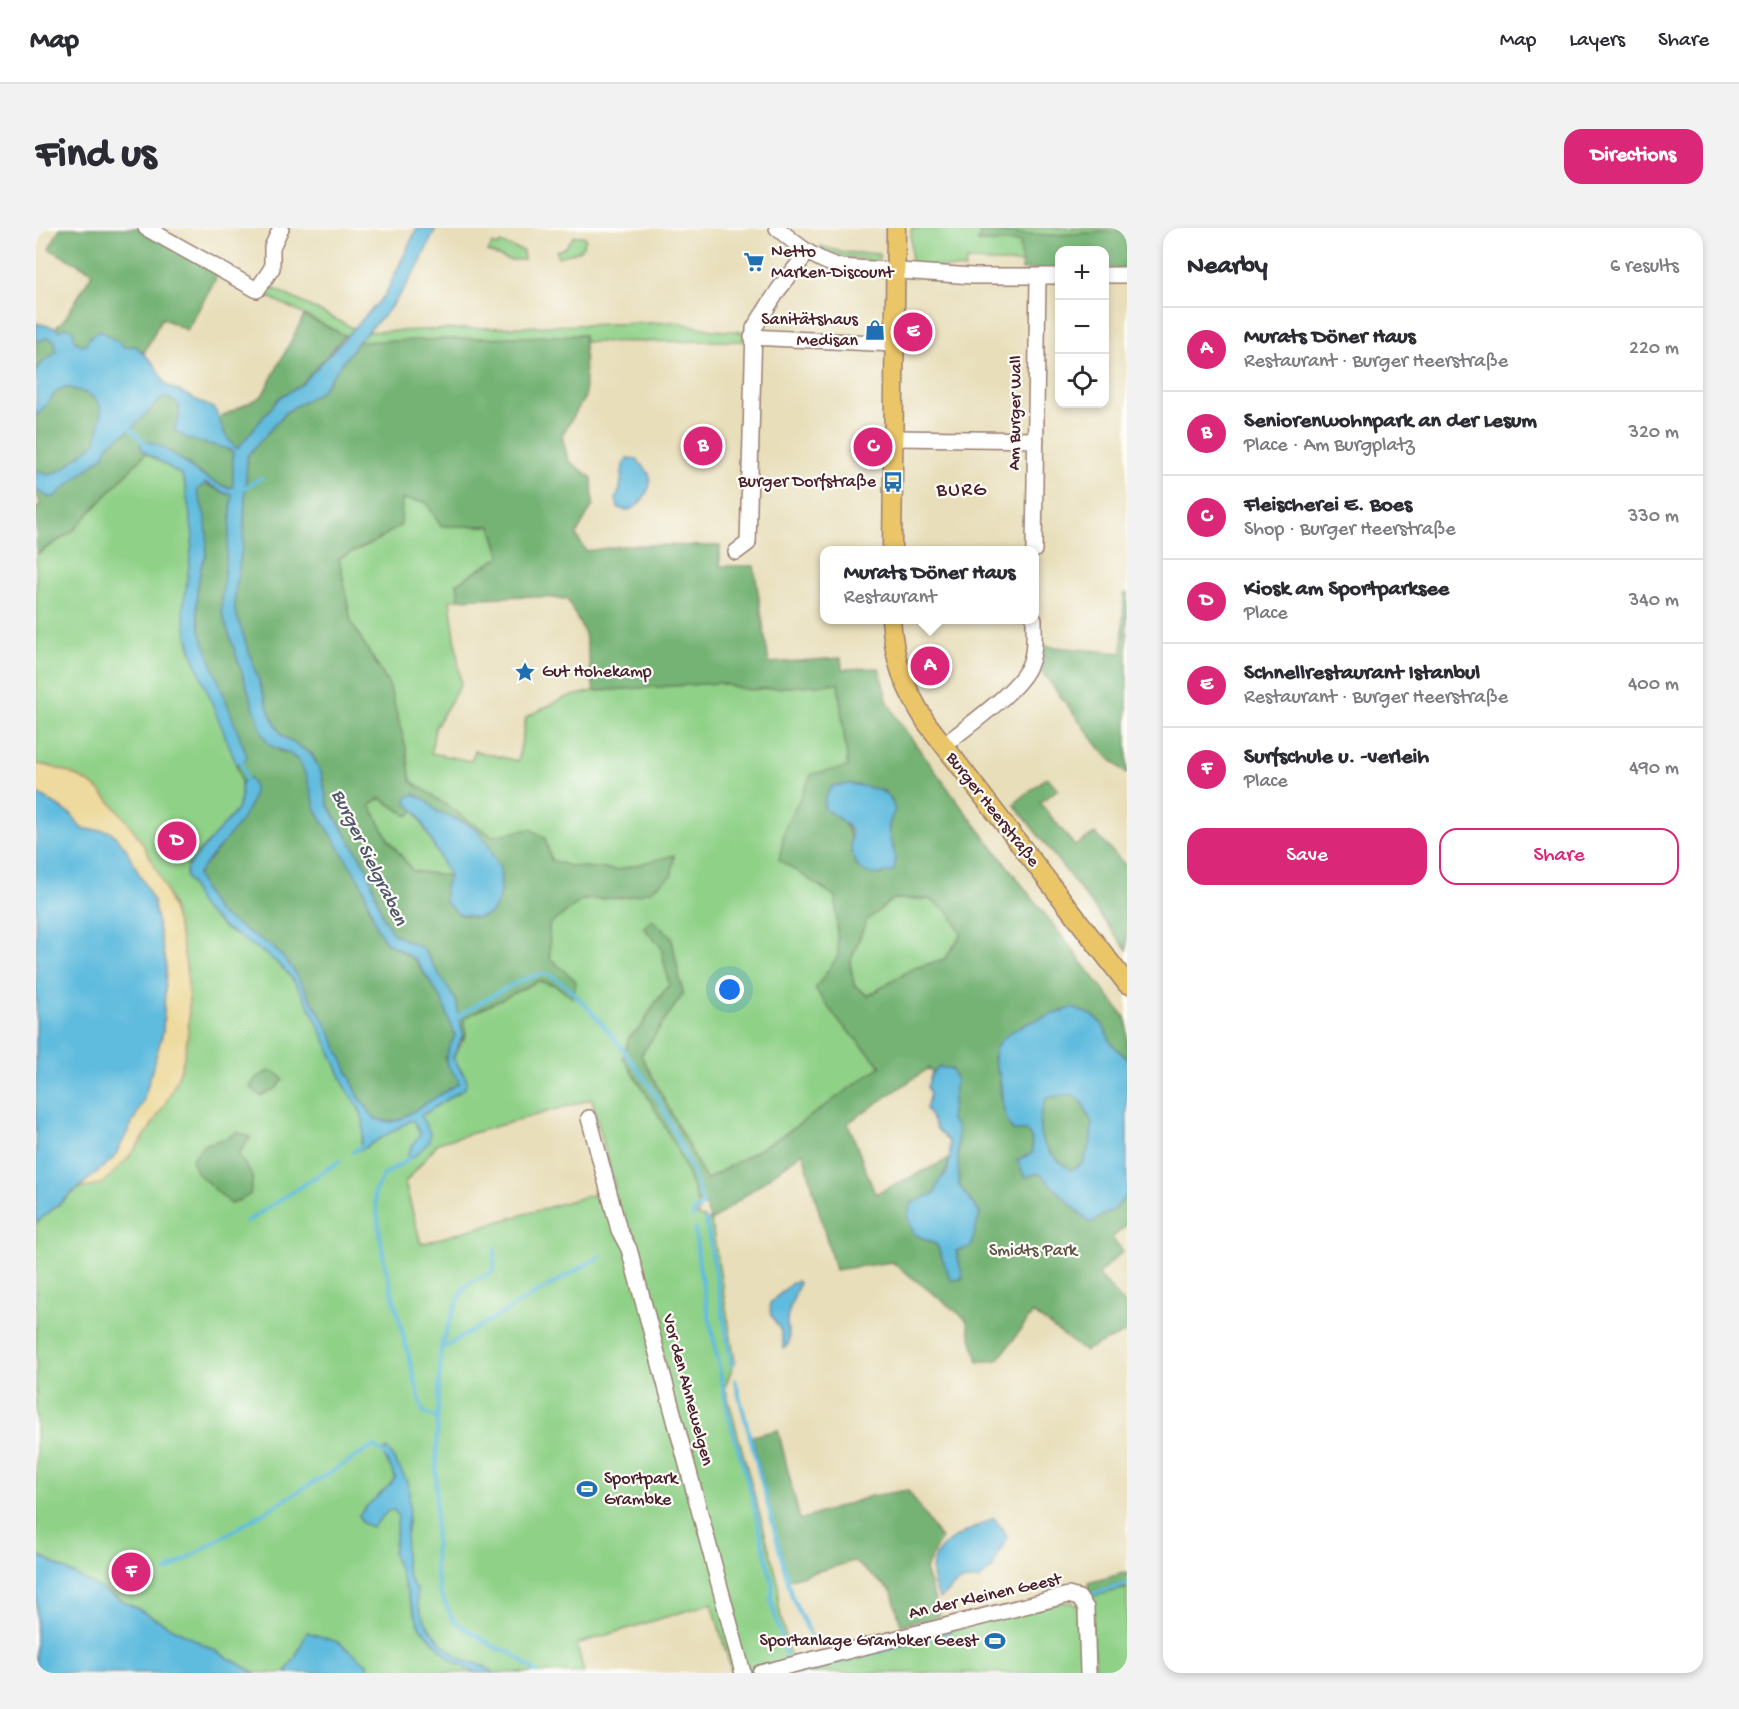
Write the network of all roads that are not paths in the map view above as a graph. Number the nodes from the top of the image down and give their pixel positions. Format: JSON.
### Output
{"nodes":[{"id":1,"x":146,"y":228,"type":"edge"},
{"id":2,"x":281,"y":228,"type":"edge"},
{"id":3,"x":777,"y":228,"type":"edge"},
{"id":4,"x":896,"y":228,"type":"edge"},
{"id":5,"x":807,"y":253,"type":"junction"},
{"id":6,"x":896,"y":271,"type":"junction"},
{"id":7,"x":1109,"y":275,"type":"edge"},
{"id":8,"x":1127,"y":275,"type":"edge"},
{"id":9,"x":1055,"y":276,"type":"edge"},
{"id":10,"x":1038,"y":277,"type":"junction"},
{"id":11,"x":752,"y":337,"type":"junction"},
{"id":12,"x":894,"y":344,"type":"junction"},
{"id":13,"x":893,"y":438,"type":"junction"},
{"id":14,"x":1036,"y":441,"type":"junction"},
{"id":15,"x":892,"y":546,"type":"edge"},
{"id":16,"x":1034,"y":546,"type":"edge"},
{"id":17,"x":736,"y":552,"type":"dead end"},
{"id":18,"x":891,"y":624,"type":"edge"},
{"id":19,"x":1034,"y":624,"type":"edge"},
{"id":20,"x":943,"y":746,"type":"junction"},
{"id":21,"x":1127,"y":984,"type":"edge"},
{"id":22,"x":589,"y":1118,"type":"dead end"},
{"id":23,"x":743,"y":1673,"type":"edge"},
{"id":24,"x":760,"y":1673,"type":"edge"},
{"id":25,"x":1088,"y":1673,"type":"edge"}],
"edges":[{"from":1,"to":2,"type":"street"},
{"from":3,"to":5,"type":"street"},
{"from":4,"to":6,"type":"main road"},
{"from":5,"to":6,"type":"street"},
{"from":5,"to":11,"type":"street"},
{"from":6,"to":10,"type":"street"},
{"from":6,"to":12,"type":"main road"},
{"from":7,"to":8,"type":"street"},
{"from":9,"to":10,"type":"street"},
{"from":10,"to":14,"type":"street","name":"Am Burger Wall"},
{"from":11,"to":12,"type":"street"},
{"from":11,"to":17,"type":"street"},
{"from":12,"to":13,"type":"main road"},
{"from":13,"to":14,"type":"street"},
{"from":13,"to":15,"type":"main road"},
{"from":14,"to":16,"type":"street","name":"Am Burger Wall"},
{"from":18,"to":20,"type":"main road","name":"Burger Heerstraße"},
{"from":19,"to":20,"type":"street"},
{"from":20,"to":21,"type":"main road","name":"Burger Heerstraße"},
{"from":22,"to":23,"type":"street","name":"Vor den Ahnewelgen"},
{"from":24,"to":25,"type":"street","name":"An der Kleinen Geest"}]}
